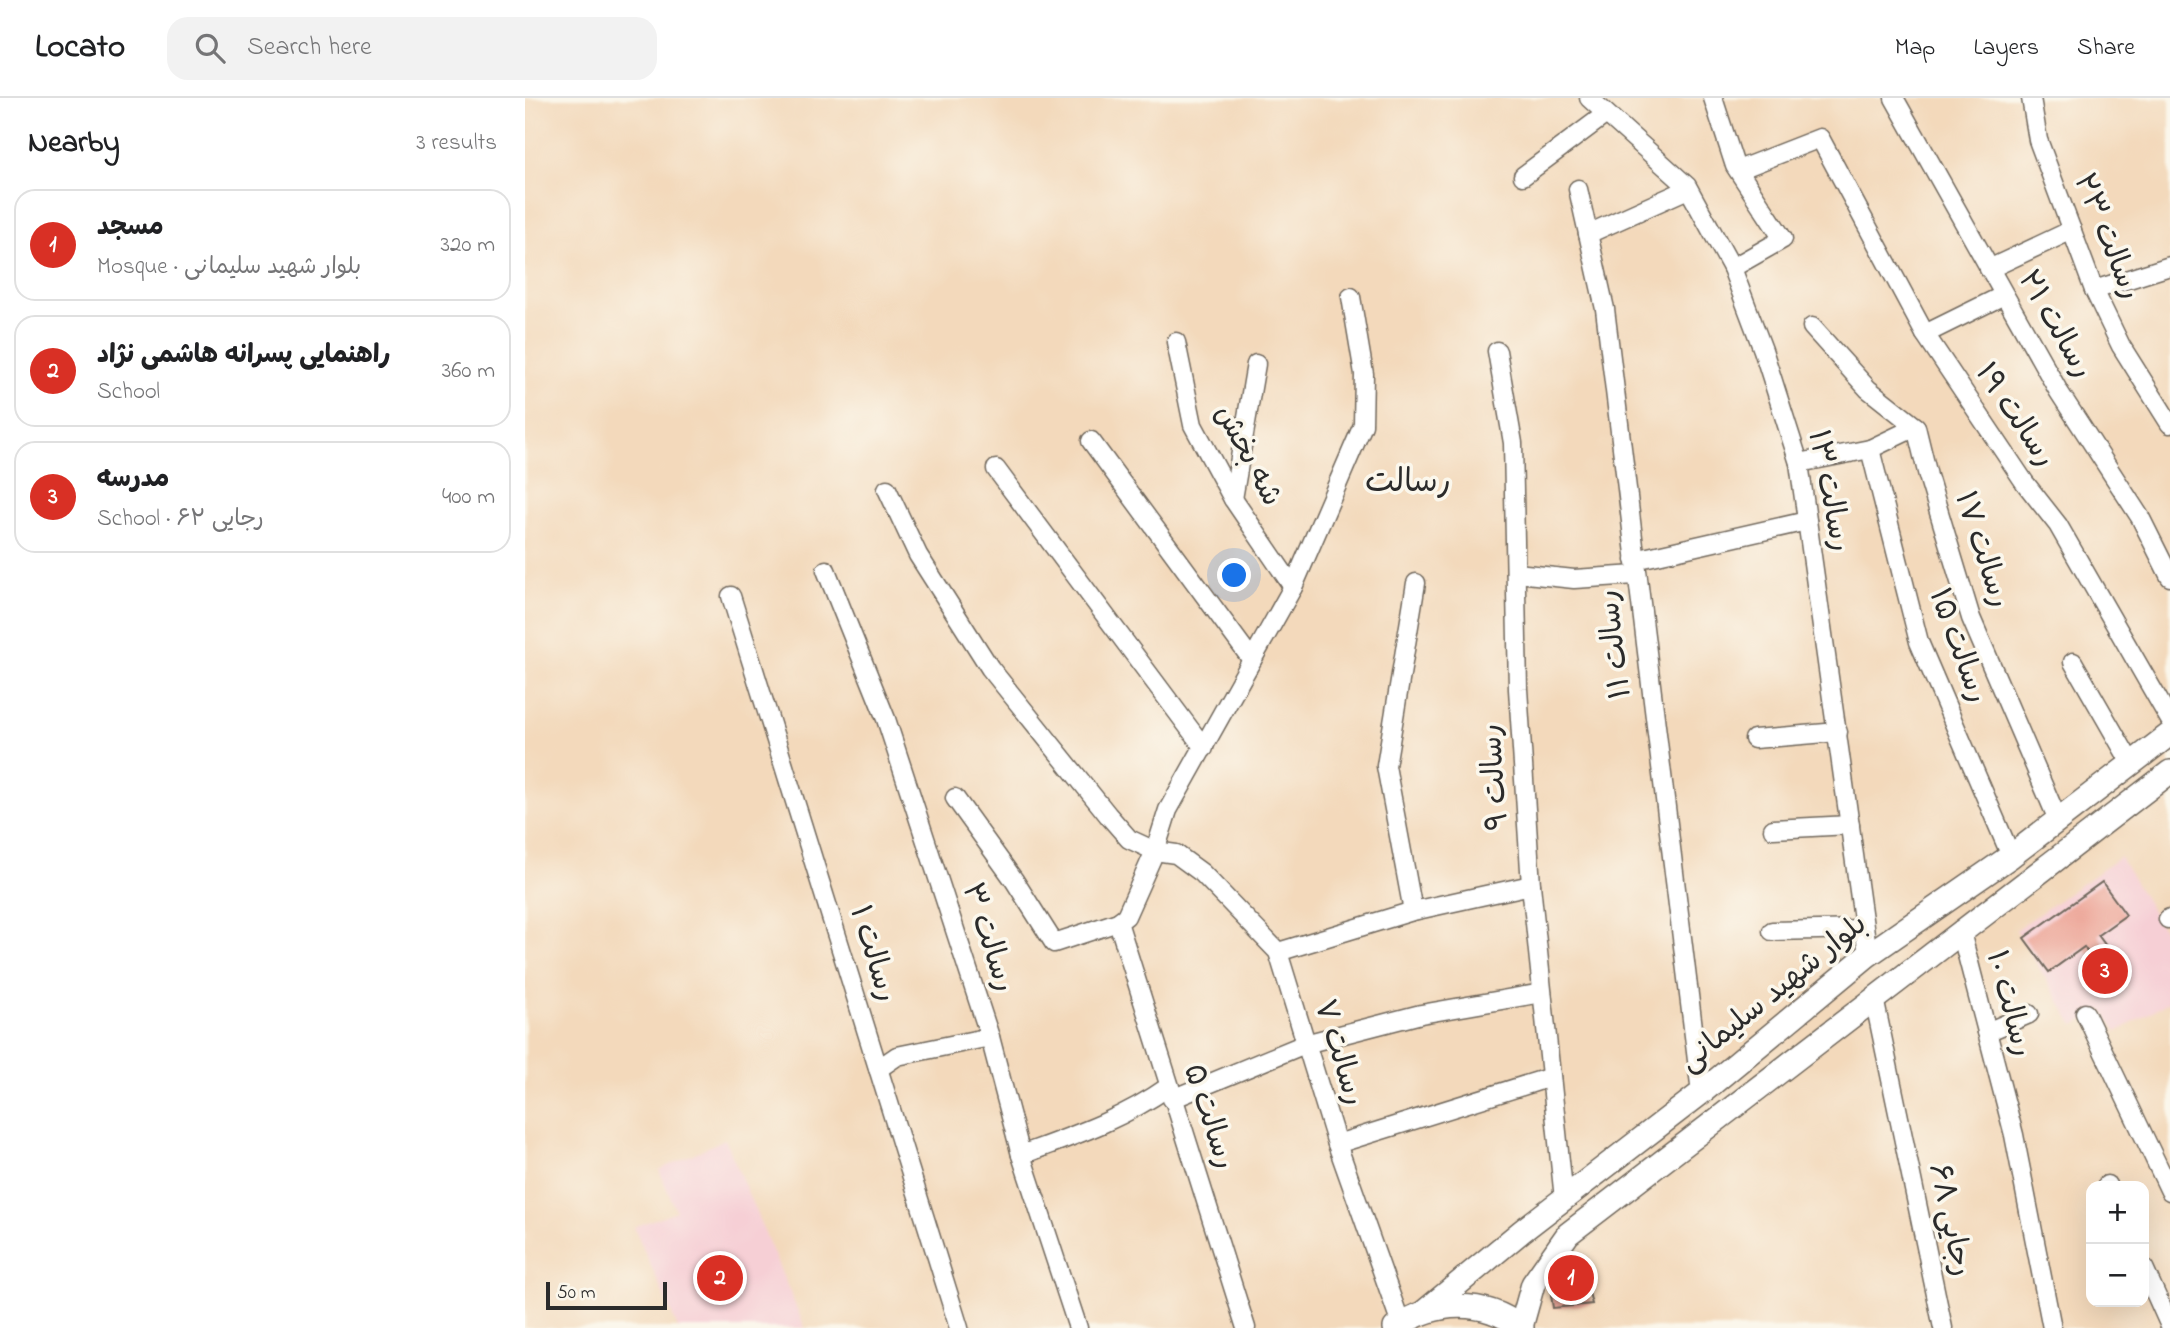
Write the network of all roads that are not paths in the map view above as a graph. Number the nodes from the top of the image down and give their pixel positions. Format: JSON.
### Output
{"nodes":[{"id":1,"x":1589,"y":98,"type":"edge"},
{"id":2,"x":1713,"y":98,"type":"edge"},
{"id":3,"x":1894,"y":98,"type":"edge"},
{"id":4,"x":2031,"y":98,"type":"edge"},
{"id":5,"x":1606,"y":114,"type":"junction"},
{"id":6,"x":1738,"y":170,"type":"junction"},
{"id":7,"x":1523,"y":176,"type":"dead end"},
{"id":8,"x":1578,"y":189,"type":"dead end"},
{"id":9,"x":1688,"y":189,"type":"junction"},
{"id":10,"x":2072,"y":230,"type":"junction"},
{"id":11,"x":1588,"y":234,"type":"junction"},
{"id":12,"x":2170,"y":266,"type":"edge"},
{"id":13,"x":1732,"y":268,"type":"junction"},
{"id":14,"x":1989,"y":269,"type":"junction"},
{"id":15,"x":2094,"y":290,"type":"junction"},
{"id":16,"x":2004,"y":295,"type":"junction"},
{"id":17,"x":1351,"y":297,"type":"dead end"},
{"id":18,"x":1812,"y":327,"type":"dead end"},
{"id":19,"x":1924,"y":334,"type":"junction"},
{"id":20,"x":1176,"y":342,"type":"dead end"},
{"id":21,"x":1497,"y":351,"type":"dead end"},
{"id":22,"x":1256,"y":364,"type":"dead end"},
{"id":23,"x":2170,"y":424,"type":"edge"},
{"id":24,"x":1916,"y":427,"type":"junction"},
{"id":25,"x":1091,"y":441,"type":"dead end"},
{"id":26,"x":1870,"y":449,"type":"junction"},
{"id":27,"x":1799,"y":463,"type":"junction"},
{"id":28,"x":996,"y":469,"type":"dead end"},
{"id":29,"x":887,"y":489,"type":"dead end"},
{"id":30,"x":1233,"y":499,"type":"junction"},
{"id":31,"x":1807,"y":521,"type":"junction"},
{"id":32,"x":1635,"y":568,"type":"junction"},
{"id":33,"x":826,"y":570,"type":"dead end"},
{"id":34,"x":1516,"y":573,"type":"junction"},
{"id":35,"x":2170,"y":577,"type":"edge"},
{"id":36,"x":1416,"y":583,"type":"dead end"},
{"id":37,"x":1293,"y":587,"type":"junction"},
{"id":38,"x":731,"y":596,"type":"dead end"},
{"id":39,"x":1252,"y":660,"type":"junction"},
{"id":40,"x":2073,"y":662,"type":"dead end"},
{"id":41,"x":2170,"y":720,"type":"edge"},
{"id":42,"x":1838,"y":732,"type":"junction"},
{"id":43,"x":2170,"y":734,"type":"edge"},
{"id":44,"x":1754,"y":739,"type":"dead end"},
{"id":45,"x":1204,"y":748,"type":"junction"},
{"id":46,"x":2131,"y":764,"type":"junction"},
{"id":47,"x":2170,"y":772,"type":"edge"},
{"id":48,"x":955,"y":798,"type":"dead end"},
{"id":49,"x":2058,"y":820,"type":"junction"},
{"id":50,"x":1850,"y":825,"type":"junction"},
{"id":51,"x":1773,"y":829,"type":"dead end"},
{"id":52,"x":1155,"y":851,"type":"junction"},
{"id":53,"x":2011,"y":856,"type":"junction"},
{"id":54,"x":1531,"y":885,"type":"junction"},
{"id":55,"x":1413,"y":911,"type":"junction"},
{"id":56,"x":1118,"y":922,"type":"junction"},
{"id":57,"x":1864,"y":929,"type":"junction"},
{"id":58,"x":1772,"y":931,"type":"dead end"},
{"id":59,"x":1961,"y":932,"type":"junction"},
{"id":60,"x":1278,"y":952,"type":"junction"},
{"id":61,"x":1868,"y":955,"type":"junction"},
{"id":62,"x":1542,"y":993,"type":"junction"},
{"id":63,"x":1874,"y":998,"type":"junction"},
{"id":64,"x":2085,"y":1013,"type":"dead end"},
{"id":65,"x":2029,"y":1014,"type":"dead end"},
{"id":66,"x":1987,"y":1032,"type":"junction"},
{"id":67,"x":990,"y":1037,"type":"junction"},
{"id":68,"x":1305,"y":1044,"type":"junction"},
{"id":69,"x":879,"y":1069,"type":"junction"},
{"id":70,"x":1551,"y":1077,"type":"junction"},
{"id":71,"x":1170,"y":1093,"type":"junction"},
{"id":72,"x":1701,"y":1093,"type":"junction"},
{"id":73,"x":1337,"y":1144,"type":"junction"},
{"id":74,"x":1021,"y":1155,"type":"junction"},
{"id":75,"x":2168,"y":1181,"type":"edge"},
{"id":76,"x":1564,"y":1199,"type":"junction"},
{"id":77,"x":2149,"y":1279,"type":"edge"},
{"id":78,"x":1424,"y":1311,"type":"junction"},
{"id":79,"x":1398,"y":1326,"type":"edge"},
{"id":80,"x":2170,"y":1326,"type":"edge"},
{"id":81,"x":959,"y":1328,"type":"edge"},
{"id":82,"x":1078,"y":1328,"type":"edge"},
{"id":83,"x":1246,"y":1328,"type":"edge"},
{"id":84,"x":1521,"y":1328,"type":"edge"},
{"id":85,"x":1943,"y":1328,"type":"edge"},
{"id":86,"x":2052,"y":1328,"type":"edge"}],
"edges":[{"from":1,"to":5,"type":"street","name":"رسالت ۱۳"},
{"from":2,"to":6,"type":"street"},
{"from":3,"to":14,"type":"street","name":"رسالت ۲۱"},
{"from":4,"to":10,"type":"street","name":"رسالت ۲۳"},
{"from":5,"to":7,"type":"street"},
{"from":5,"to":9,"type":"street","name":"رسالت ۱۳"},
{"from":6,"to":13,"type":"street"},
{"from":6,"to":19,"type":"street","name":"رسالت ۱۹"},
{"from":8,"to":11,"type":"street","name":"رسالت ۱۱"},
{"from":9,"to":11,"type":"street"},
{"from":9,"to":13,"type":"street","name":"رسالت ۱۳"},
{"from":10,"to":14,"type":"street"},
{"from":10,"to":15,"type":"street","name":"رسالت ۲۳"},
{"from":11,"to":32,"type":"street","name":"رسالت ۱۱"},
{"from":12,"to":15,"type":"street"},
{"from":13,"to":27,"type":"street","name":"رسالت ۱۳"},
{"from":14,"to":16,"type":"street","name":"رسالت ۲۱"},
{"from":15,"to":23,"type":"street","name":"رسالت ۲۳"},
{"from":16,"to":19,"type":"street"},
{"from":16,"to":35,"type":"street","name":"رسالت ۲۱"},
{"from":17,"to":37,"type":"street"},
{"from":18,"to":24,"type":"street"},
{"from":19,"to":41,"type":"street","name":"رسالت ۱۹"},
{"from":20,"to":30,"type":"street","name":"شه بخش"},
{"from":21,"to":34,"type":"street","name":"رسالت ۹"},
{"from":22,"to":30,"type":"street"},
{"from":24,"to":26,"type":"street"},
{"from":24,"to":49,"type":"street","name":"رسالت ۱۷"},
{"from":25,"to":39,"type":"street"},
{"from":26,"to":27,"type":"street"},
{"from":26,"to":53,"type":"street","name":"رسالت ۱۵"},
{"from":27,"to":31,"type":"street","name":"رسالت ۱۳"},
{"from":28,"to":45,"type":"street"},
{"from":29,"to":52,"type":"street","name":"رسالت ۷"},
{"from":30,"to":37,"type":"street","name":"شه بخش"},
{"from":31,"to":32,"type":"street"},
{"from":31,"to":42,"type":"street","name":"رسالت ۱۳"},
{"from":32,"to":34,"type":"street"},
{"from":32,"to":72,"type":"street","name":"رسالت ۱۱"},
{"from":33,"to":67,"type":"street","name":"رسالت ۳"},
{"from":34,"to":54,"type":"street","name":"رسالت ۹"},
{"from":36,"to":55,"type":"street"},
{"from":37,"to":39,"type":"street"},
{"from":38,"to":69,"type":"street","name":"رسالت ۱"},
{"from":39,"to":45,"type":"street"},
{"from":40,"to":46,"type":"street"},
{"from":42,"to":44,"type":"street"},
{"from":42,"to":50,"type":"street","name":"رسالت ۱۳"},
{"from":43,"to":46,"type":"main road","name":"بلوار شهید سلیمانی"},
{"from":45,"to":52,"type":"street"},
{"from":46,"to":49,"type":"main road","name":"بلوار شهید سلیمانی"},
{"from":47,"to":59,"type":"main road","name":"بلوار شهید سلیمانی"},
{"from":48,"to":56,"type":"street"},
{"from":49,"to":53,"type":"main road","name":"بلوار شهید سلیمانی"},
{"from":50,"to":51,"type":"street"},
{"from":50,"to":57,"type":"street","name":"رسالت ۱۳"},
{"from":52,"to":56,"type":"street"},
{"from":52,"to":60,"type":"street","name":"رسالت ۷"},
{"from":53,"to":61,"type":"main road","name":"بلوار شهید سلیمانی"},
{"from":54,"to":55,"type":"street"},
{"from":54,"to":62,"type":"street","name":"رسالت ۹"},
{"from":55,"to":60,"type":"street"},
{"from":56,"to":71,"type":"street","name":"رسالت ۵"},
{"from":57,"to":58,"type":"street"},
{"from":57,"to":61,"type":"street","name":"رسالت ۱۳"},
{"from":59,"to":63,"type":"main road","name":"بلوار شهید سلیمانی"},
{"from":59,"to":66,"type":"street","name":"رسالت ۱۰"},
{"from":60,"to":68,"type":"street","name":"رسالت ۷"},
{"from":61,"to":72,"type":"main road","name":"بلوار شهید سلیمانی"},
{"from":62,"to":68,"type":"street"},
{"from":62,"to":70,"type":"street","name":"رسالت ۹"},
{"from":63,"to":84,"type":"main road","name":"بلوار شهید سلیمانی"},
{"from":63,"to":85,"type":"street","name":"رجایی ۶۸"},
{"from":64,"to":75,"type":"street"},
{"from":65,"to":66,"type":"street"},
{"from":66,"to":86,"type":"street","name":"رسالت ۱۰"},
{"from":67,"to":69,"type":"street"},
{"from":67,"to":74,"type":"street","name":"رسالت ۳"},
{"from":68,"to":71,"type":"street"},
{"from":68,"to":73,"type":"street","name":"رسالت ۷"},
{"from":69,"to":81,"type":"street","name":"رسالت ۱"},
{"from":70,"to":73,"type":"street"},
{"from":70,"to":76,"type":"street","name":"رسالت ۹"},
{"from":71,"to":74,"type":"street"},
{"from":71,"to":83,"type":"street","name":"رسالت ۵"},
{"from":72,"to":76,"type":"main road","name":"بلوار شهید سلیمانی"},
{"from":73,"to":79,"type":"street","name":"رسالت ۷"},
{"from":74,"to":82,"type":"street","name":"رسالت ۳"},
{"from":76,"to":78,"type":"main road","name":"بلوار شهید سلیمانی"},
{"from":77,"to":80,"type":"street"},
{"from":78,"to":79,"type":"main road"},
{"from":78,"to":84,"type":"main road"}]}
